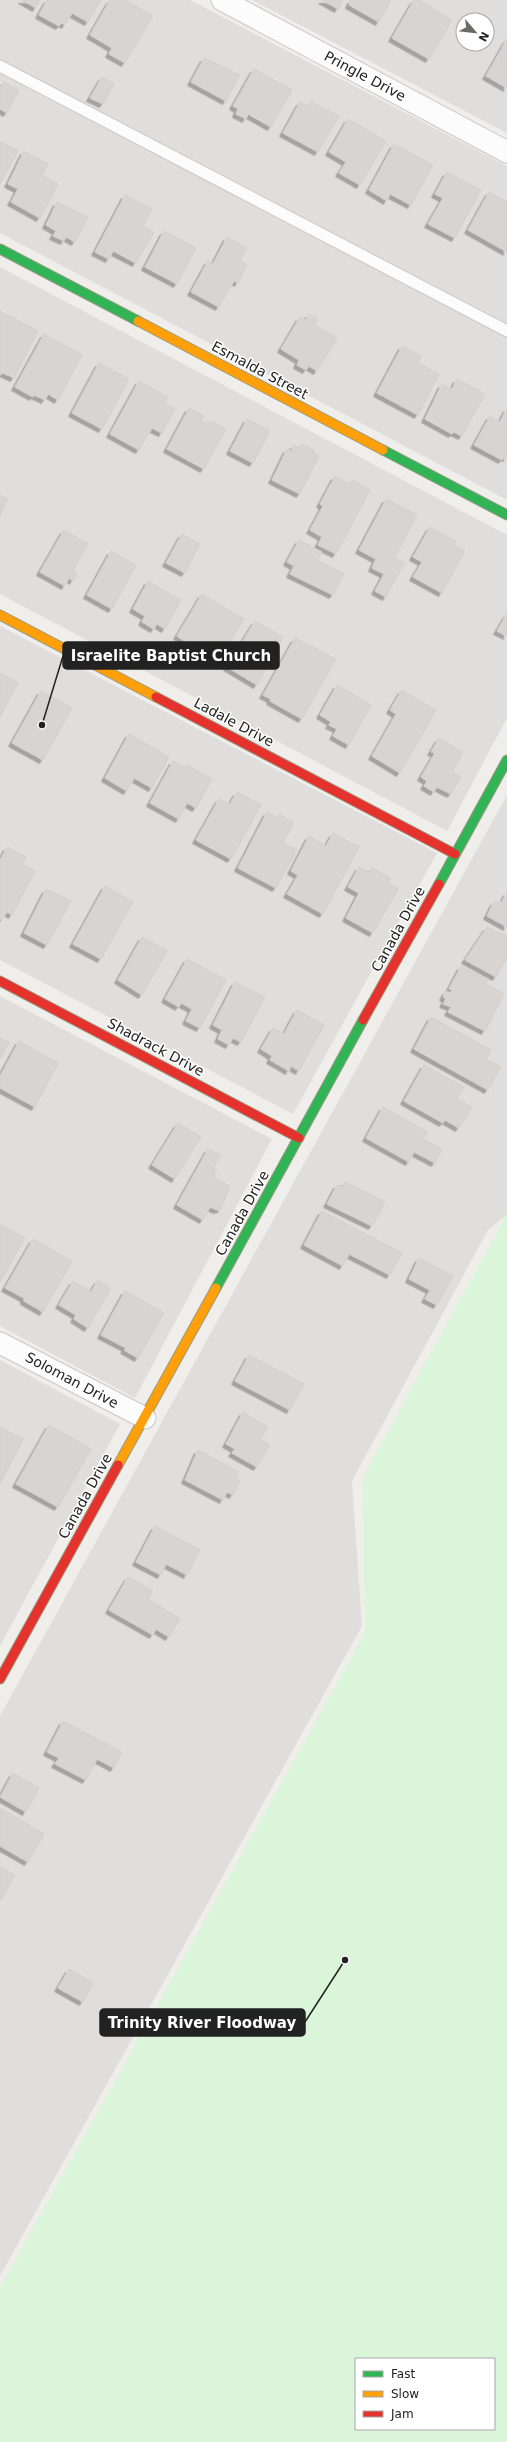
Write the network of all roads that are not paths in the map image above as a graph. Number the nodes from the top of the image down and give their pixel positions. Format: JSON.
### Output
{"nodes":[{"id":1,"x":222,"y":0,"type":"edge"},
{"id":2,"x":0,"y":66,"type":"edge"},
{"id":3,"x":507,"y":152,"type":"edge"},
{"id":4,"x":0,"y":249,"type":"edge"},
{"id":5,"x":507,"y":331,"type":"edge"},
{"id":6,"x":507,"y":515,"type":"edge"},
{"id":7,"x":0,"y":615,"type":"edge"},
{"id":8,"x":507,"y":760,"type":"edge"},
{"id":9,"x":454,"y":854,"type":"junction"},
{"id":10,"x":0,"y":981,"type":"edge"},
{"id":11,"x":299,"y":1138,"type":"junction"},
{"id":12,"x":0,"y":1342,"type":"edge"},
{"id":13,"x":145,"y":1418,"type":"junction"},
{"id":14,"x":0,"y":1679,"type":"edge"}],
"edges":[{"from":1,"to":3,"type":"street","name":"Pringle Drive"},
{"from":2,"to":5,"type":"lane"},
{"from":4,"to":6,"type":"street","name":"Esmalda Street"},
{"from":7,"to":9,"type":"street","name":"Ladale Drive"},
{"from":8,"to":9,"type":"street","name":"Canada Drive"},
{"from":9,"to":11,"type":"street","name":"Canada Drive"},
{"from":10,"to":11,"type":"street","name":"Shadrack Drive"},
{"from":11,"to":13,"type":"street","name":"Canada Drive"},
{"from":12,"to":13,"type":"street","name":"Soloman Drive"},
{"from":13,"to":14,"type":"street","name":"Canada Drive"}]}
